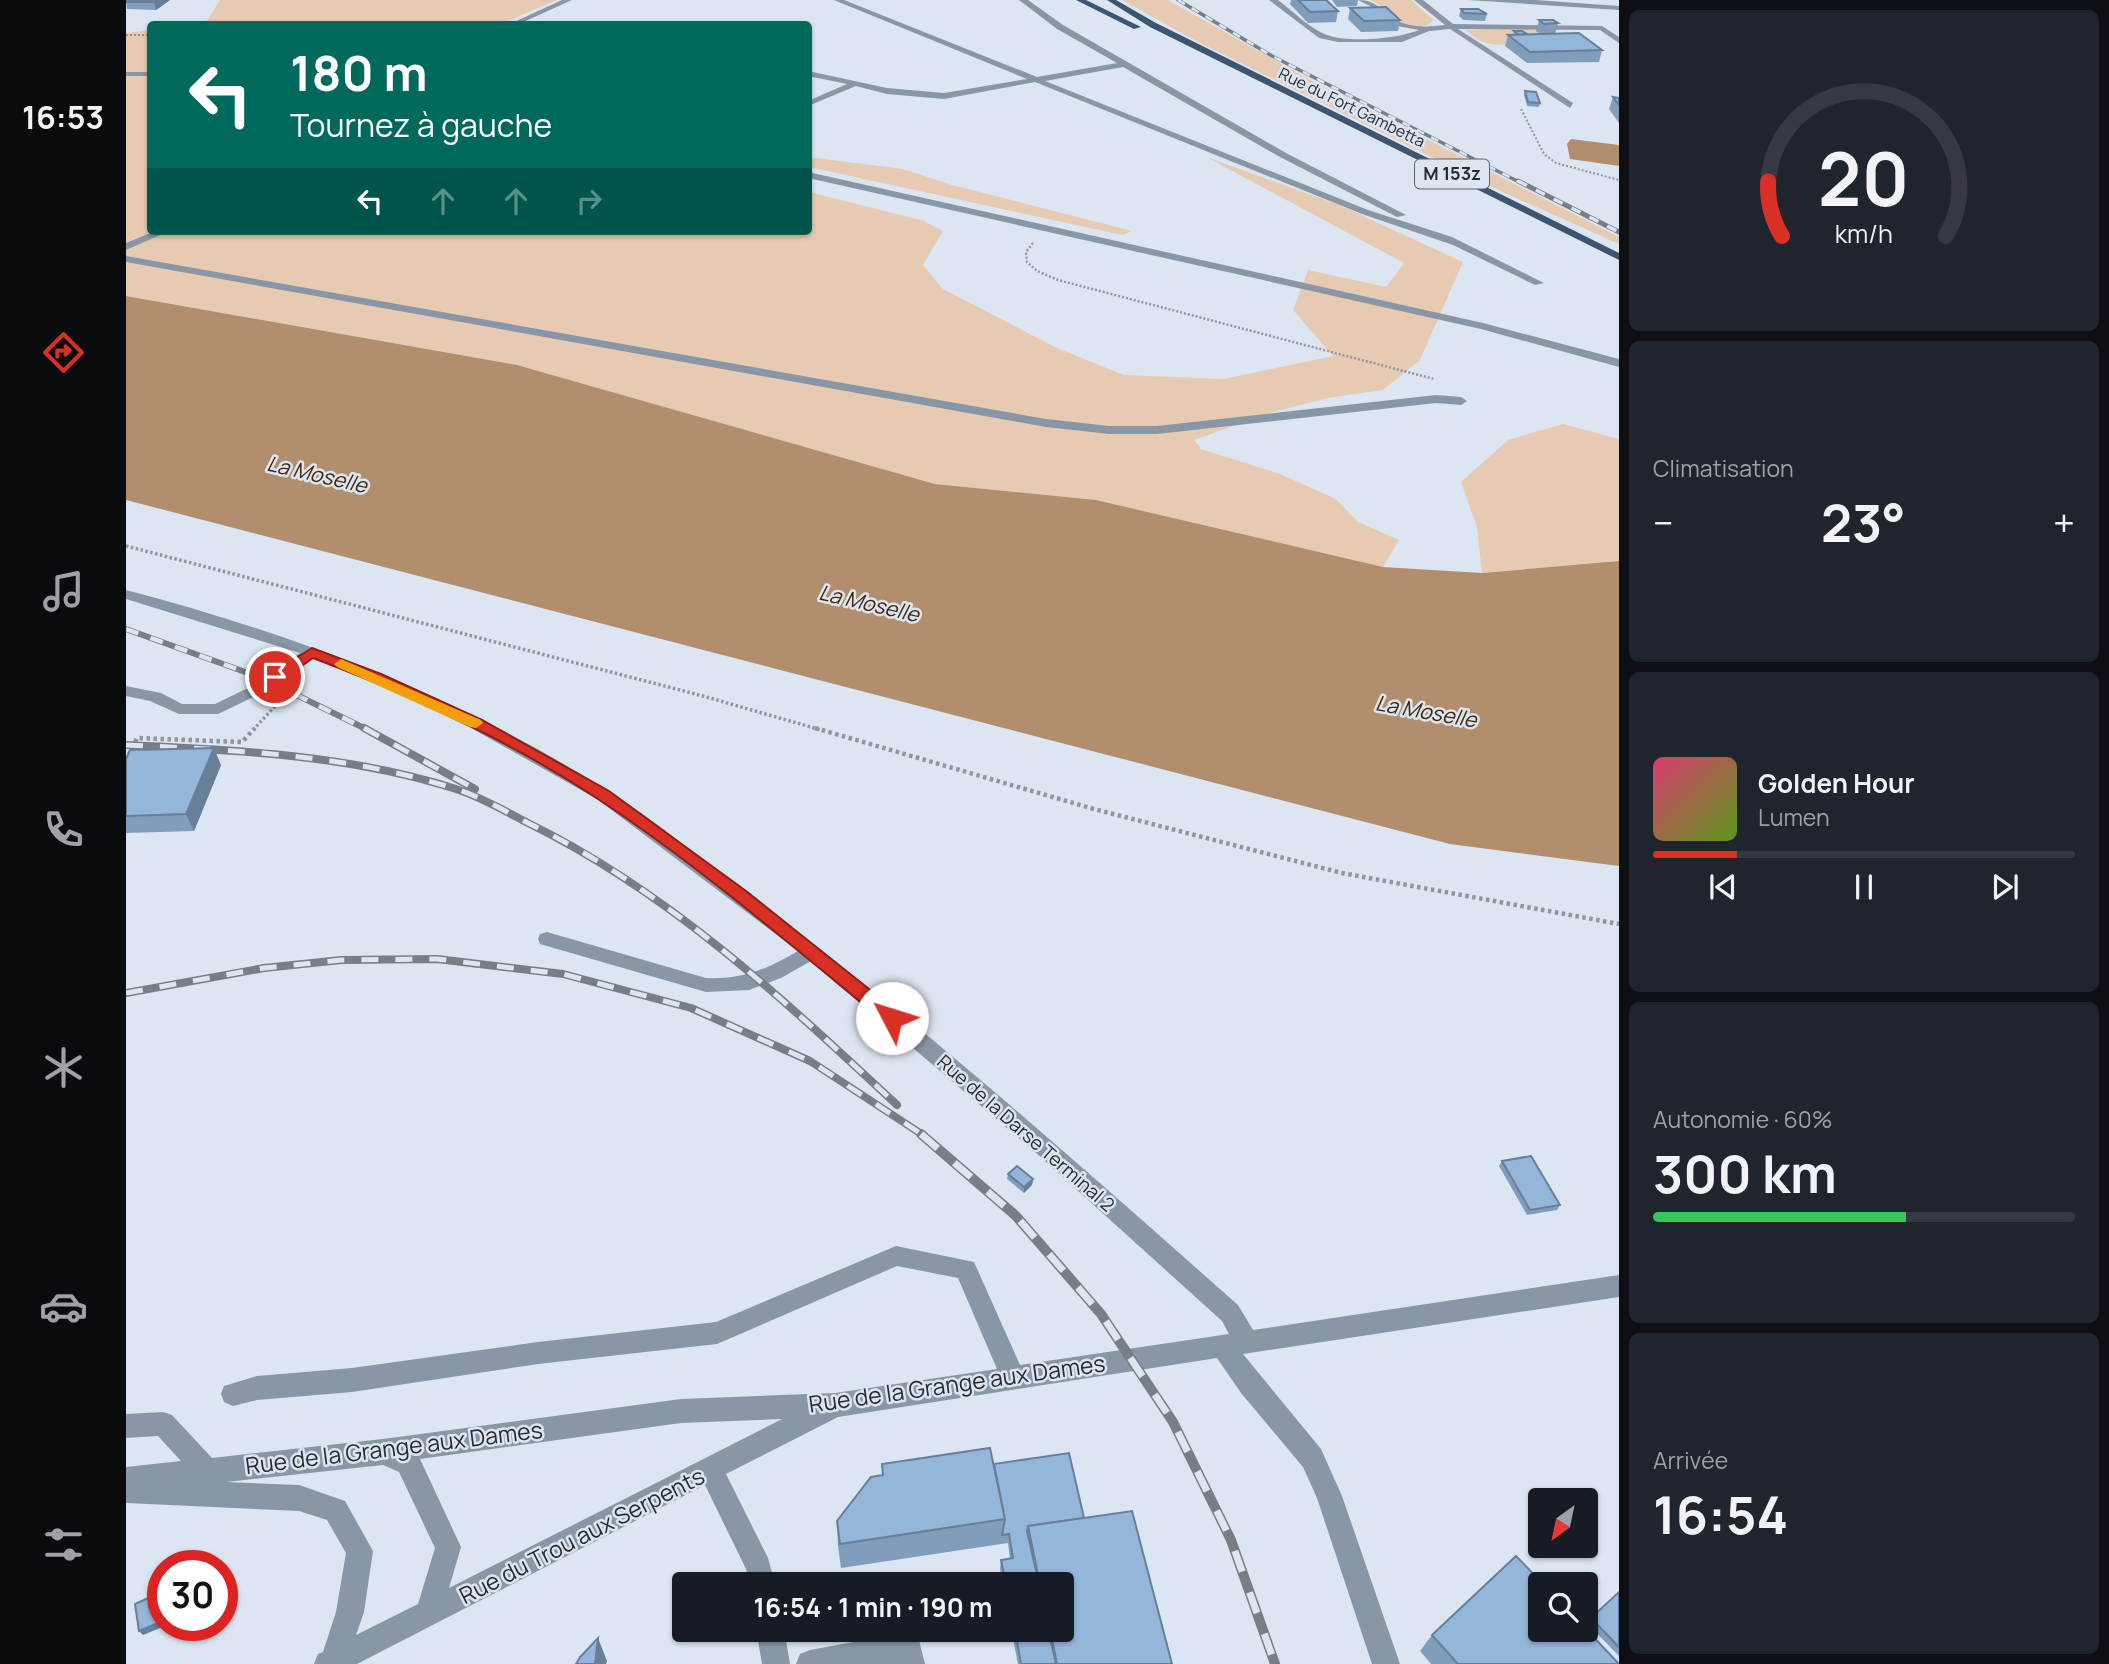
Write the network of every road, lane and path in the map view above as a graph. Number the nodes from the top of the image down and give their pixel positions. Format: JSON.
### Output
{"nodes":[{"id":1,"x":568,"y":0,"type":"edge"},
{"id":2,"x":838,"y":0,"type":"edge"},
{"id":3,"x":1023,"y":0,"type":"edge"},
{"id":4,"x":1080,"y":0,"type":"edge"},
{"id":5,"x":1111,"y":0,"type":"edge"},
{"id":6,"x":1273,"y":0,"type":"edge"},
{"id":7,"x":1362,"y":0,"type":"edge"},
{"id":8,"x":1418,"y":0,"type":"edge"},
{"id":9,"x":1472,"y":0,"type":"edge"},
{"id":10,"x":1532,"y":2,"type":"edge"},
{"id":11,"x":1619,"y":8,"type":"edge"},
{"id":12,"x":521,"y":21,"type":"edge"},
{"id":13,"x":1450,"y":26,"type":"junction"},
{"id":14,"x":1428,"y":30,"type":"junction"},
{"id":15,"x":126,"y":35,"type":"edge"},
{"id":16,"x":147,"y":35,"type":"edge"},
{"id":17,"x":1619,"y":41,"type":"edge"},
{"id":18,"x":1125,"y":64,"type":"junction"},
{"id":19,"x":126,"y":74,"type":"edge"},
{"id":20,"x":147,"y":74,"type":"edge"},
{"id":21,"x":812,"y":75,"type":"edge"},
{"id":22,"x":1037,"y":80,"type":"junction"},
{"id":23,"x":855,"y":84,"type":"junction"},
{"id":24,"x":1285,"y":91,"type":"junction"},
{"id":25,"x":812,"y":102,"type":"edge"},
{"id":26,"x":1570,"y":105,"type":"dead end"},
{"id":27,"x":1521,"y":109,"type":"dead end"},
{"id":28,"x":812,"y":176,"type":"edge"},
{"id":29,"x":1619,"y":180,"type":"edge"},
{"id":30,"x":1049,"y":229,"type":"junction"},
{"id":31,"x":154,"y":235,"type":"edge"},
{"id":32,"x":162,"y":235,"type":"edge"},
{"id":33,"x":1456,"y":243,"type":"junction"},
{"id":34,"x":126,"y":247,"type":"edge"},
{"id":35,"x":1619,"y":257,"type":"edge"},
{"id":36,"x":126,"y":258,"type":"edge"},
{"id":37,"x":146,"y":262,"type":"junction"},
{"id":38,"x":1539,"y":283,"type":"dead end"},
{"id":39,"x":1619,"y":363,"type":"edge"},
{"id":40,"x":1438,"y":380,"type":"dead end"},
{"id":41,"x":1461,"y":401,"type":"dead end"},
{"id":42,"x":126,"y":546,"type":"edge"},
{"id":43,"x":126,"y":594,"type":"edge"},
{"id":44,"x":312,"y":652,"type":"junction"},
{"id":45,"x":269,"y":682,"type":"junction"},
{"id":46,"x":126,"y":691,"type":"edge"},
{"id":47,"x":126,"y":761,"type":"edge"},
{"id":48,"x":1619,"y":924,"type":"edge"},
{"id":49,"x":547,"y":939,"type":"dead end"},
{"id":50,"x":812,"y":951,"type":"junction"},
{"id":51,"x":1619,"y":1286,"type":"edge"},
{"id":52,"x":1235,"y":1344,"type":"junction"},
{"id":53,"x":1013,"y":1378,"type":"junction"},
{"id":54,"x":233,"y":1394,"type":"dead end"},
{"id":55,"x":835,"y":1405,"type":"junction"},
{"id":56,"x":126,"y":1426,"type":"edge"},
{"id":57,"x":383,"y":1452,"type":"junction"},
{"id":58,"x":711,"y":1470,"type":"junction"},
{"id":59,"x":206,"y":1471,"type":"junction"},
{"id":60,"x":126,"y":1480,"type":"edge"},
{"id":61,"x":126,"y":1490,"type":"edge"},
{"id":62,"x":760,"y":1572,"type":"edge"},
{"id":63,"x":428,"y":1614,"type":"junction"},
{"id":64,"x":772,"y":1642,"type":"edge"},
{"id":65,"x":331,"y":1662,"type":"edge"},
{"id":66,"x":776,"y":1664,"type":"edge"},
{"id":67,"x":810,"y":1664,"type":"edge"},
{"id":68,"x":911,"y":1664,"type":"edge"},
{"id":69,"x":1386,"y":1664,"type":"edge"}],
"edges":[{"from":1,"to":12,"type":"street"},
{"from":2,"to":22,"type":"street"},
{"from":3,"to":18,"type":"street"},
{"from":4,"to":24,"type":"main road"},
{"from":5,"to":24,"type":"main road","name":"Rue du Fort Gambetta","number":"M 153z"},
{"from":6,"to":14,"type":"street"},
{"from":7,"to":14,"type":"street"},
{"from":8,"to":13,"type":"street"},
{"from":9,"to":10,"type":"street"},
{"from":10,"to":11,"type":"street"},
{"from":13,"to":14,"type":"street"},
{"from":13,"to":17,"type":"street"},
{"from":13,"to":26,"type":"street"},
{"from":15,"to":16,"type":"path"},
{"from":18,"to":22,"type":"street"},
{"from":18,"to":33,"type":"street"},
{"from":19,"to":20,"type":"street"},
{"from":21,"to":23,"type":"street"},
{"from":22,"to":23,"type":"street"},
{"from":22,"to":33,"type":"street"},
{"from":23,"to":25,"type":"street"},
{"from":24,"to":35,"type":"main road","name":"Rue du Fort Gambetta","number":"M 153z"},
{"from":27,"to":29,"type":"path"},
{"from":28,"to":30,"type":"street"},
{"from":30,"to":39,"type":"street"},
{"from":30,"to":40,"type":"path"},
{"from":31,"to":34,"type":"street"},
{"from":32,"to":37,"type":"street"},
{"from":33,"to":38,"type":"street"},
{"from":36,"to":37,"type":"street"},
{"from":37,"to":41,"type":"street"},
{"from":42,"to":48,"type":"path"},
{"from":43,"to":44,"type":"street","name":"Rue de la Darse Terminal 2"},
{"from":44,"to":45,"type":"street"},
{"from":44,"to":50,"type":"street","name":"Rue de la Darse Terminal 2"},
{"from":45,"to":46,"type":"street"},
{"from":45,"to":47,"type":"path"},
{"from":49,"to":50,"type":"street"},
{"from":50,"to":52,"type":"street","name":"Rue de la Darse Terminal 2"},
{"from":51,"to":52,"type":"street","name":"Rue de la Grange aux Dames"},
{"from":52,"to":53,"type":"street","name":"Rue de la Grange aux Dames"},
{"from":52,"to":69,"type":"street","name":"Rue de la Darse Terminal 2"},
{"from":53,"to":54,"type":"street"},
{"from":53,"to":55,"type":"street","name":"Rue de la Grange aux Dames"},
{"from":55,"to":57,"type":"street","name":"Rue de la Grange aux Dames"},
{"from":55,"to":58,"type":"street","name":"Rue du Trou aux Serpents"},
{"from":56,"to":59,"type":"street"},
{"from":57,"to":59,"type":"street","name":"Rue de la Grange aux Dames"},
{"from":57,"to":63,"type":"street"},
{"from":58,"to":62,"type":"street"},
{"from":58,"to":63,"type":"street","name":"Rue du Trou aux Serpents"},
{"from":59,"to":60,"type":"street","name":"Rue de la Grange aux Dames"},
{"from":61,"to":65,"type":"street"},
{"from":63,"to":65,"type":"street","name":"Rue du Trou aux Serpents"},
{"from":64,"to":66,"type":"street"},
{"from":67,"to":68,"type":"street"}]}
